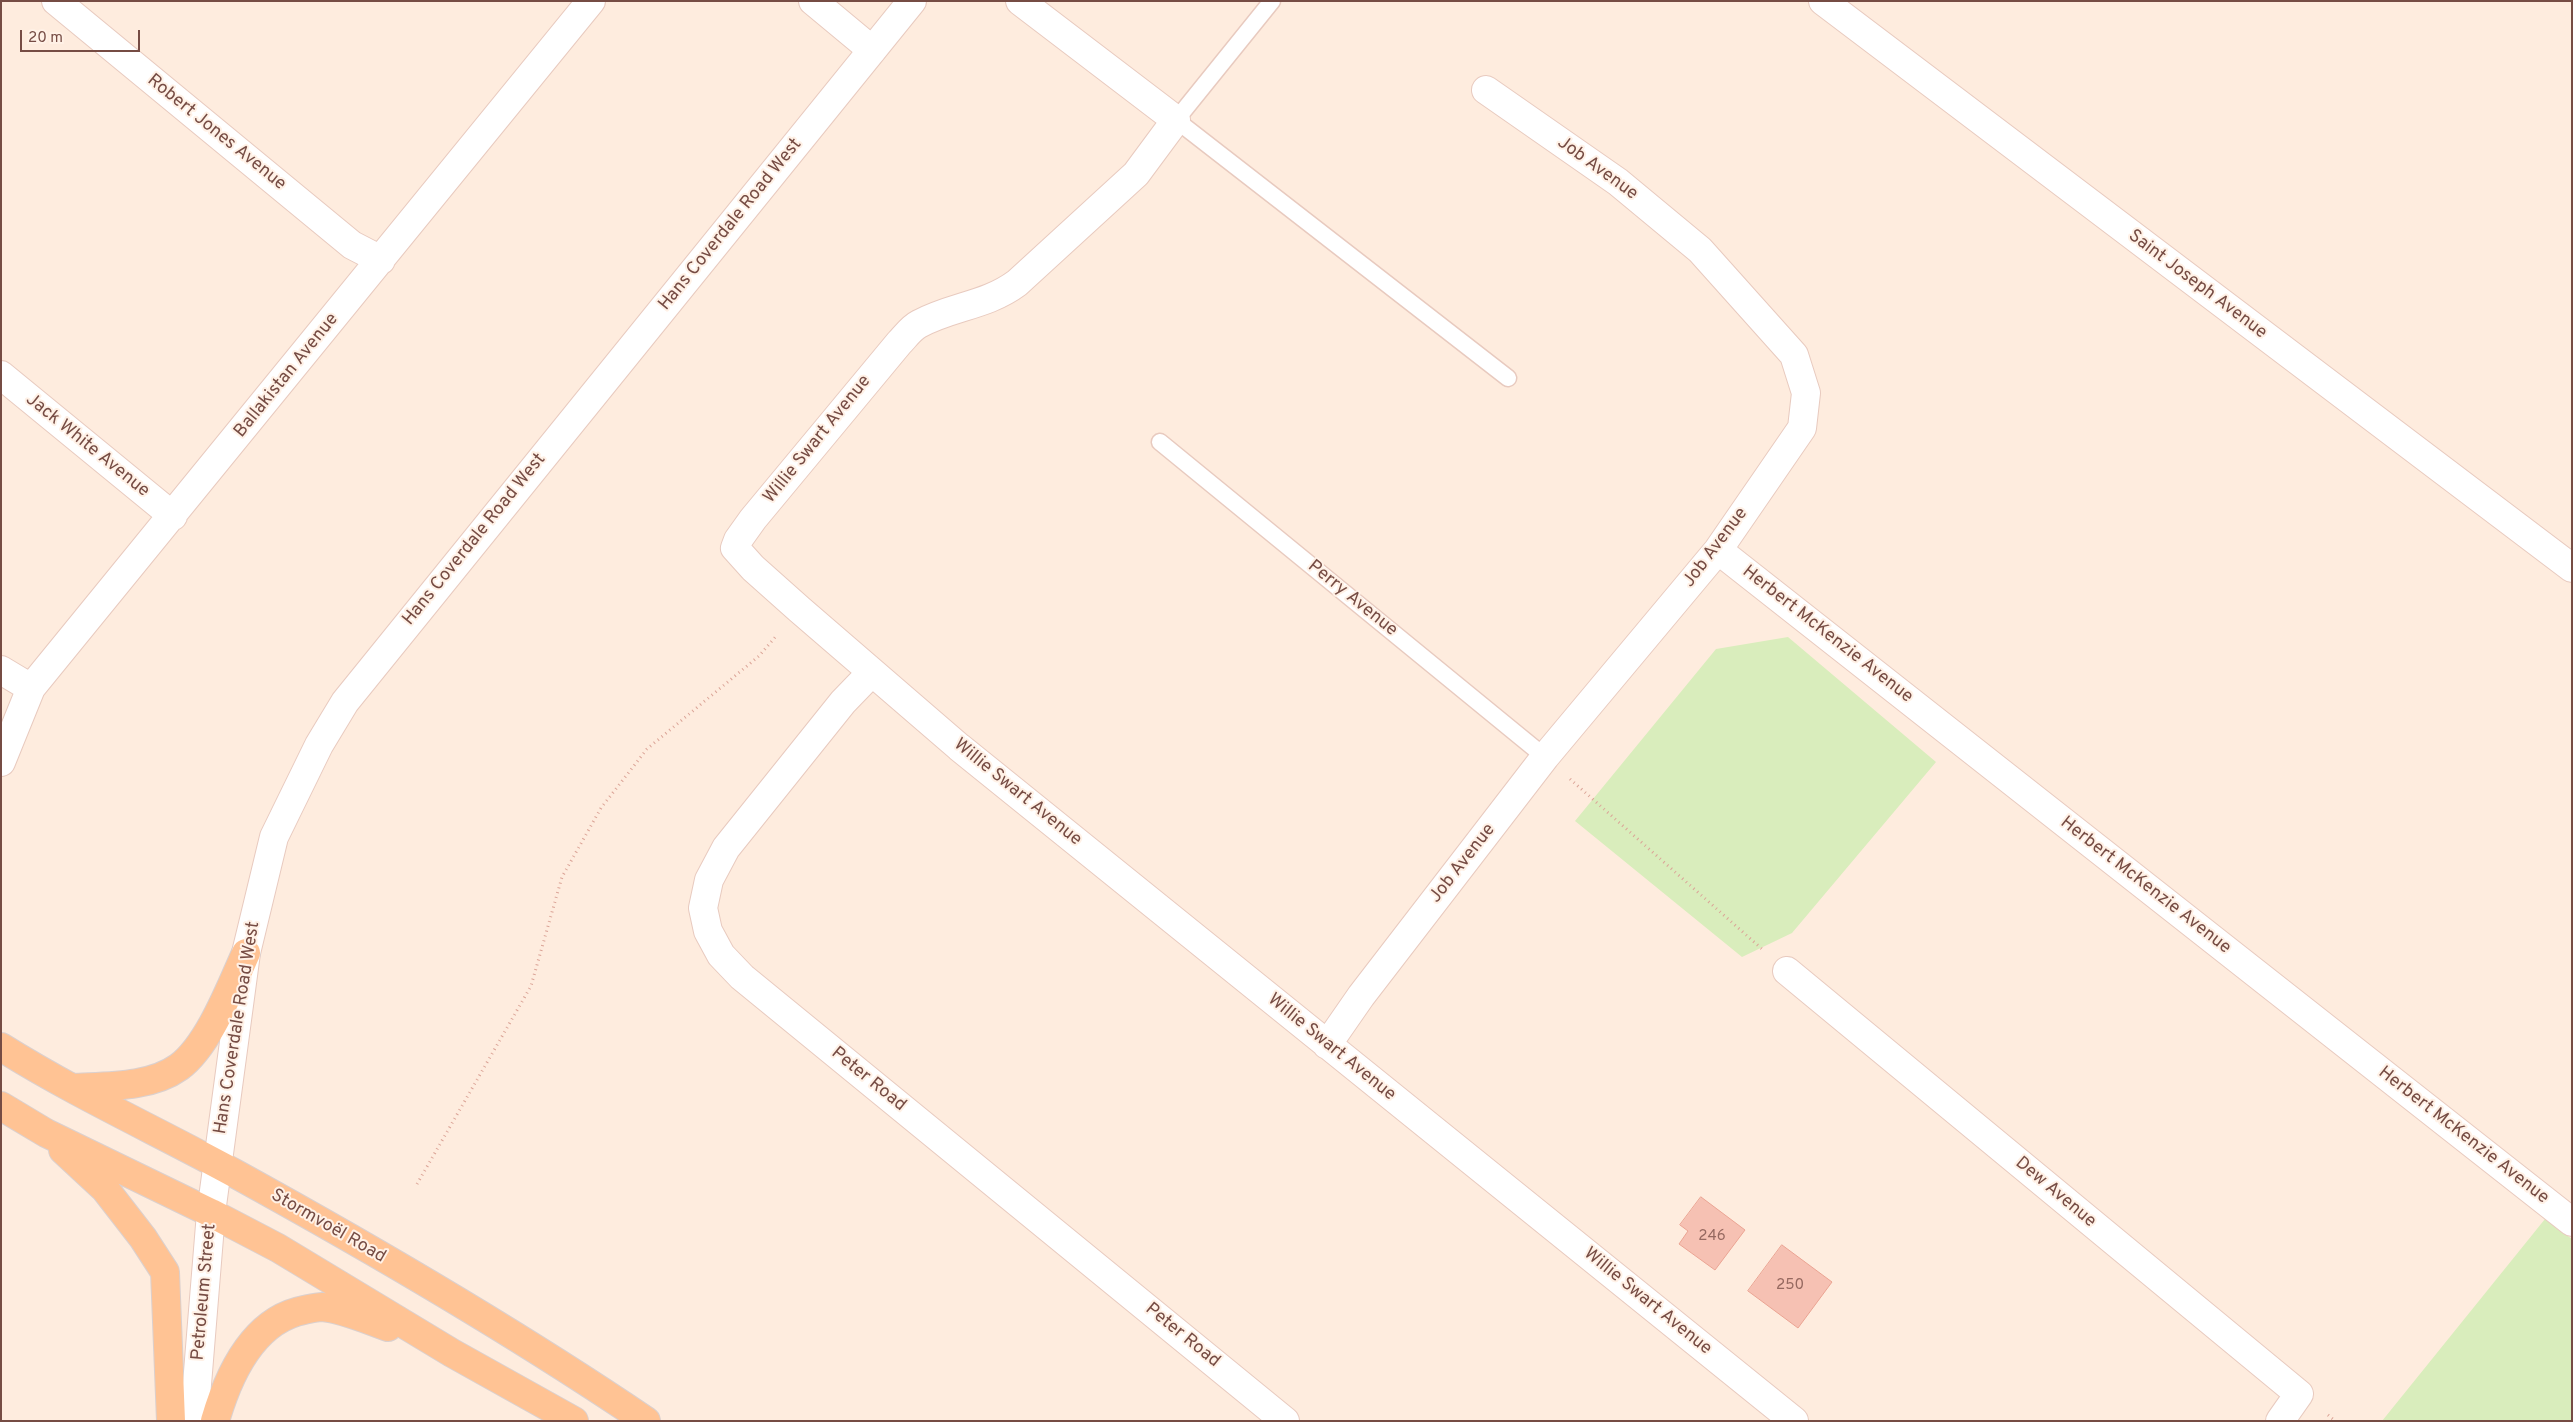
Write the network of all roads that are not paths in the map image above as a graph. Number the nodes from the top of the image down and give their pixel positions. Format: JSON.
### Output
{"nodes":[{"id":1,"x":56,"y":1,"type":"edge"},
{"id":2,"x":813,"y":1,"type":"edge"},
{"id":3,"x":912,"y":1,"type":"edge"},
{"id":4,"x":1020,"y":1,"type":"edge"},
{"id":5,"x":1272,"y":1,"type":"edge"},
{"id":6,"x":1823,"y":1,"type":"edge"},
{"id":7,"x":588,"y":2,"type":"edge"},
{"id":8,"x":872,"y":50,"type":"junction"},
{"id":9,"x":1486,"y":90,"type":"dead end"},
{"id":10,"x":1176,"y":120,"type":"junction"},
{"id":11,"x":381,"y":260,"type":"junction"},
{"id":12,"x":1,"y":376,"type":"edge"},
{"id":13,"x":1508,"y":378,"type":"dead end"},
{"id":14,"x":1160,"y":442,"type":"dead end"},
{"id":15,"x":173,"y":516,"type":"junction"},
{"id":16,"x":1718,"y":550,"type":"junction"},
{"id":17,"x":2572,"y":568,"type":"edge"},
{"id":18,"x":1,"y":670,"type":"edge"},
{"id":19,"x":872,"y":672,"type":"junction"},
{"id":20,"x":32,"y":688,"type":"junction"},
{"id":21,"x":1545,"y":757,"type":"junction"},
{"id":22,"x":1,"y":762,"type":"edge"},
{"id":23,"x":246,"y":952,"type":"junction"},
{"id":24,"x":1787,"y":972,"type":"road end"},
{"id":25,"x":1327,"y":1045,"type":"junction"},
{"id":26,"x":3,"y":1048,"type":"edge"},
{"id":27,"x":72,"y":1088,"type":"junction"},
{"id":28,"x":1,"y":1106,"type":"edge"},
{"id":29,"x":46,"y":1133,"type":"junction"},
{"id":30,"x":218,"y":1164,"type":"junction"},
{"id":31,"x":211,"y":1213,"type":"junction"},
{"id":32,"x":2572,"y":1222,"type":"edge"},
{"id":33,"x":452,"y":1353,"type":"junction"},
{"id":34,"x":171,"y":1421,"type":"edge"},
{"id":35,"x":194,"y":1421,"type":"edge"},
{"id":36,"x":216,"y":1421,"type":"edge"},
{"id":37,"x":574,"y":1421,"type":"edge"},
{"id":38,"x":646,"y":1421,"type":"edge"},
{"id":39,"x":1285,"y":1421,"type":"edge"},
{"id":40,"x":1794,"y":1421,"type":"edge"},
{"id":41,"x":2280,"y":1421,"type":"edge"}],
"edges":[{"from":1,"to":11,"type":"street","name":"Robert Jones Avenue"},
{"from":2,"to":8,"type":"street"},
{"from":3,"to":8,"type":"street","name":"Hans Coverdale Road West"},
{"from":4,"to":10,"type":"street"},
{"from":5,"to":10,"type":"lane"},
{"from":6,"to":17,"type":"street","name":"Saint Joseph Avenue"},
{"from":7,"to":11,"type":"street","name":"Ballakistan Avenue"},
{"from":8,"to":23,"type":"street","name":"Hans Coverdale Road West"},
{"from":9,"to":16,"type":"street","name":"Job Avenue"},
{"from":10,"to":13,"type":"lane"},
{"from":10,"to":19,"type":"street","name":"Willie Swart Avenue"},
{"from":11,"to":15,"type":"street","name":"Ballakistan Avenue"},
{"from":12,"to":15,"type":"street","name":"Jack White Avenue"},
{"from":14,"to":21,"type":"lane","name":"Perry Avenue"},
{"from":15,"to":20,"type":"street","name":"Ballakistan Avenue"},
{"from":16,"to":21,"type":"street","name":"Job Avenue"},
{"from":16,"to":32,"type":"street","name":"Herbert McKenzie Avenue"},
{"from":18,"to":20,"type":"street"},
{"from":19,"to":25,"type":"street","name":"Willie Swart Avenue"},
{"from":19,"to":39,"type":"street","name":"Peter Road"},
{"from":20,"to":22,"type":"street","name":"Ballakistan Avenue"},
{"from":21,"to":25,"type":"street","name":"Job Avenue"},
{"from":23,"to":27,"type":"main road"},
{"from":23,"to":30,"type":"street","name":"Hans Coverdale Road West"},
{"from":24,"to":41,"type":"street","name":"Dew Avenue"},
{"from":25,"to":40,"type":"street","name":"Willie Swart Avenue"},
{"from":26,"to":27,"type":"main road","name":"Stormvoël Road"},
{"from":27,"to":30,"type":"main road","name":"Stormvoël Road"},
{"from":28,"to":29,"type":"main road"},
{"from":29,"to":31,"type":"main road"},
{"from":29,"to":34,"type":"main road"},
{"from":30,"to":31,"type":"street","name":"Petroleum Street"},
{"from":30,"to":38,"type":"main road","name":"Stormvoël Road"},
{"from":31,"to":33,"type":"main road"},
{"from":31,"to":35,"type":"street","name":"Petroleum Street"},
{"from":33,"to":36,"type":"main road"},
{"from":33,"to":37,"type":"main road"}]}
